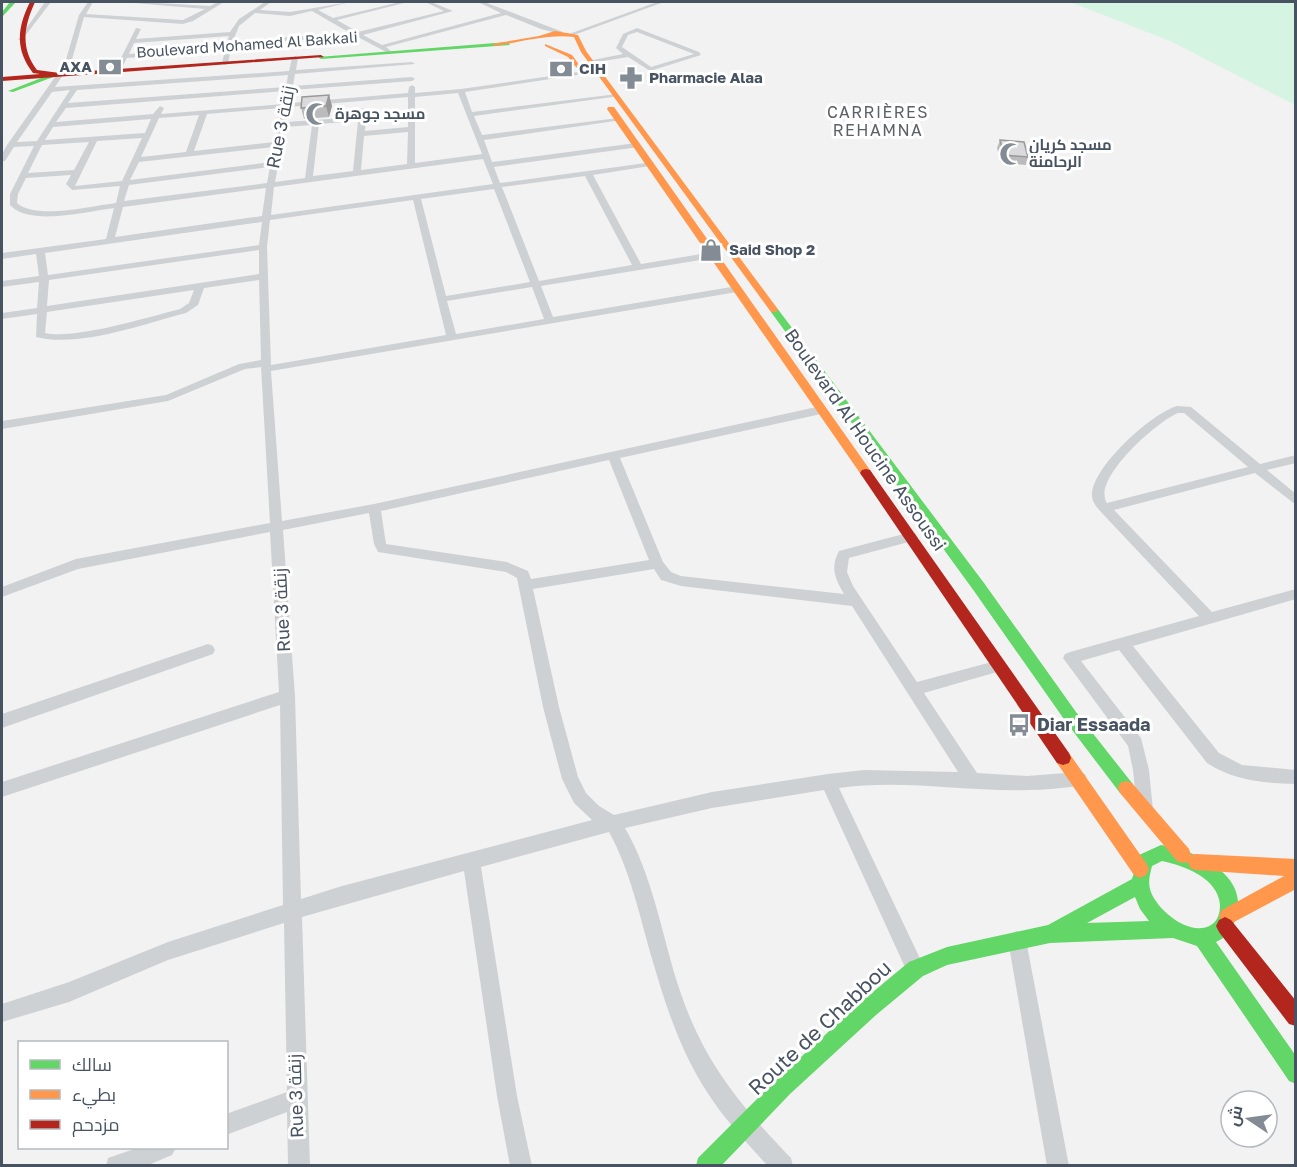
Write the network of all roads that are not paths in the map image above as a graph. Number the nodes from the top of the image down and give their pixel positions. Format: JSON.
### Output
{"nodes":[{"id":1,"x":5,"y":2,"type":"edge"},
{"id":2,"x":13,"y":2,"type":"edge"},
{"id":3,"x":25,"y":2,"type":"edge"},
{"id":4,"x":32,"y":2,"type":"edge"},
{"id":5,"x":48,"y":2,"type":"edge"},
{"id":6,"x":90,"y":2,"type":"edge"},
{"id":7,"x":137,"y":2,"type":"edge"},
{"id":8,"x":178,"y":2,"type":"edge"},
{"id":9,"x":221,"y":2,"type":"edge"},
{"id":10,"x":268,"y":2,"type":"edge"},
{"id":11,"x":313,"y":2,"type":"edge"},
{"id":12,"x":348,"y":2,"type":"edge"},
{"id":13,"x":405,"y":2,"type":"edge"},
{"id":14,"x":427,"y":2,"type":"edge"},
{"id":15,"x":480,"y":2,"type":"edge"},
{"id":16,"x":661,"y":2,"type":"edge"},
{"id":17,"x":2,"y":5,"type":"edge"},
{"id":18,"x":172,"y":5,"type":"junction"},
{"id":19,"x":210,"y":8,"type":"junction"},
{"id":20,"x":314,"y":10,"type":"junction"},
{"id":21,"x":252,"y":11,"type":"junction"},
{"id":22,"x":449,"y":11,"type":"junction"},
{"id":23,"x":299,"y":12,"type":"junction"},
{"id":24,"x":507,"y":13,"type":"junction"},
{"id":25,"x":290,"y":14,"type":"junction"},
{"id":26,"x":2,"y":15,"type":"edge"},
{"id":27,"x":82,"y":15,"type":"junction"},
{"id":28,"x":457,"y":15,"type":"dead end"},
{"id":29,"x":130,"y":18,"type":"junction"},
{"id":30,"x":465,"y":18,"type":"dead end"},
{"id":31,"x":332,"y":20,"type":"junction"},
{"id":32,"x":187,"y":21,"type":"junction"},
{"id":33,"x":473,"y":21,"type":"junction"},
{"id":34,"x":289,"y":22,"type":"dead end"},
{"id":35,"x":138,"y":29,"type":"dead end"},
{"id":36,"x":233,"y":30,"type":"junction"},
{"id":37,"x":2,"y":31,"type":"edge"},
{"id":38,"x":288,"y":31,"type":"dead end"},
{"id":39,"x":358,"y":34,"type":"junction"},
{"id":40,"x":569,"y":36,"type":"junction"},
{"id":41,"x":543,"y":38,"type":"junction"},
{"id":42,"x":20,"y":39,"type":"junction"},
{"id":43,"x":288,"y":39,"type":"junction"},
{"id":44,"x":133,"y":41,"type":"junction"},
{"id":45,"x":229,"y":45,"type":"junction"},
{"id":46,"x":385,"y":49,"type":"junction"},
{"id":47,"x":627,"y":55,"type":"junction"},
{"id":48,"x":125,"y":56,"type":"junction"},
{"id":49,"x":412,"y":57,"type":"junction"},
{"id":50,"x":27,"y":62,"type":"junction"},
{"id":51,"x":225,"y":63,"type":"junction"},
{"id":52,"x":293,"y":65,"type":"junction"},
{"id":53,"x":178,"y":66,"type":"junction"},
{"id":54,"x":587,"y":66,"type":"junction"},
{"id":55,"x":118,"y":70,"type":"junction"},
{"id":56,"x":59,"y":74,"type":"junction"},
{"id":57,"x":23,"y":77,"type":"junction"},
{"id":58,"x":2,"y":79,"type":"edge"},
{"id":59,"x":412,"y":79,"type":"junction"},
{"id":60,"x":171,"y":81,"type":"junction"},
{"id":61,"x":75,"y":88,"type":"junction"},
{"id":62,"x":289,"y":88,"type":"junction"},
{"id":63,"x":48,"y":90,"type":"junction"},
{"id":64,"x":461,"y":92,"type":"junction"},
{"id":65,"x":6,"y":94,"type":"edge"},
{"id":66,"x":224,"y":94,"type":"junction"},
{"id":67,"x":412,"y":96,"type":"junction"},
{"id":68,"x":617,"y":96,"type":"junction"},
{"id":69,"x":163,"y":98,"type":"junction"},
{"id":70,"x":603,"y":98,"type":"junction"},
{"id":71,"x":364,"y":99,"type":"junction"},
{"id":72,"x":286,"y":105,"type":"junction"},
{"id":73,"x":63,"y":106,"type":"junction"},
{"id":74,"x":220,"y":110,"type":"junction"},
{"id":75,"x":204,"y":112,"type":"junction"},
{"id":76,"x":470,"y":114,"type":"junction"},
{"id":77,"x":157,"y":116,"type":"junction"},
{"id":78,"x":362,"y":119,"type":"junction"},
{"id":79,"x":618,"y":120,"type":"junction"},
{"id":80,"x":316,"y":123,"type":"junction"},
{"id":81,"x":50,"y":124,"type":"junction"},
{"id":82,"x":281,"y":125,"type":"junction"},
{"id":83,"x":411,"y":129,"type":"junction"},
{"id":84,"x":361,"y":134,"type":"junction"},
{"id":85,"x":147,"y":135,"type":"junction"},
{"id":86,"x":479,"y":138,"type":"junction"},
{"id":87,"x":94,"y":139,"type":"junction"},
{"id":88,"x":39,"y":143,"type":"junction"},
{"id":89,"x":278,"y":144,"type":"junction"},
{"id":90,"x":636,"y":144,"type":"junction"},
{"id":91,"x":11,"y":145,"type":"junction"},
{"id":92,"x":189,"y":154,"type":"junction"},
{"id":93,"x":486,"y":156,"type":"junction"},
{"id":94,"x":2,"y":159,"type":"edge"},
{"id":95,"x":136,"y":160,"type":"junction"},
{"id":96,"x":274,"y":164,"type":"junction"},
{"id":97,"x":650,"y":164,"type":"junction"},
{"id":98,"x":490,"y":165,"type":"junction"},
{"id":99,"x":411,"y":166,"type":"junction"},
{"id":100,"x":76,"y":172,"type":"junction"},
{"id":101,"x":357,"y":174,"type":"junction"},
{"id":102,"x":589,"y":175,"type":"junction"},
{"id":103,"x":22,"y":176,"type":"junction"},
{"id":104,"x":309,"y":180,"type":"junction"},
{"id":105,"x":125,"y":183,"type":"junction"},
{"id":106,"x":270,"y":186,"type":"junction"},
{"id":107,"x":498,"y":187,"type":"junction"},
{"id":108,"x":417,"y":198,"type":"junction"},
{"id":109,"x":118,"y":206,"type":"junction"},
{"id":110,"x":267,"y":219,"type":"junction"},
{"id":111,"x":110,"y":241,"type":"junction"},
{"id":112,"x":263,"y":247,"type":"junction"},
{"id":113,"x":40,"y":251,"type":"junction"},
{"id":114,"x":713,"y":255,"type":"junction"},
{"id":115,"x":2,"y":256,"type":"edge"},
{"id":116,"x":638,"y":268,"type":"junction"},
{"id":117,"x":264,"y":276,"type":"junction"},
{"id":118,"x":44,"y":278,"type":"junction"},
{"id":119,"x":2,"y":284,"type":"edge"},
{"id":120,"x":536,"y":284,"type":"junction"},
{"id":121,"x":200,"y":285,"type":"junction"},
{"id":122,"x":737,"y":289,"type":"junction"},
{"id":123,"x":442,"y":299,"type":"junction"},
{"id":124,"x":40,"y":310,"type":"junction"},
{"id":125,"x":2,"y":316,"type":"edge"},
{"id":126,"x":550,"y":322,"type":"junction"},
{"id":127,"x":452,"y":339,"type":"junction"},
{"id":128,"x":265,"y":366,"type":"junction"},
{"id":129,"x":821,"y":410,"type":"junction"},
{"id":130,"x":2,"y":425,"type":"edge"},
{"id":131,"x":613,"y":456,"type":"junction"},
{"id":132,"x":1296,"y":459,"type":"edge"},
{"id":133,"x":1257,"y":469,"type":"junction"},
{"id":134,"x":1296,"y":501,"type":"edge"},
{"id":135,"x":374,"y":508,"type":"junction"},
{"id":136,"x":1104,"y":508,"type":"junction"},
{"id":137,"x":278,"y":525,"type":"junction"},
{"id":138,"x":911,"y":537,"type":"junction"},
{"id":139,"x":657,"y":564,"type":"junction"},
{"id":140,"x":525,"y":585,"type":"junction"},
{"id":141,"x":2,"y":592,"type":"edge"},
{"id":142,"x":1296,"y":594,"type":"edge"},
{"id":143,"x":856,"y":601,"type":"junction"},
{"id":144,"x":1209,"y":618,"type":"junction"},
{"id":145,"x":1122,"y":643,"type":"junction"},
{"id":146,"x":208,"y":650,"type":"dead end"},
{"id":147,"x":999,"y":666,"type":"junction"},
{"id":148,"x":915,"y":689,"type":"junction"},
{"id":149,"x":287,"y":696,"type":"junction"},
{"id":150,"x":2,"y":721,"type":"edge"},
{"id":151,"x":1296,"y":777,"type":"edge"},
{"id":152,"x":1079,"y":779,"type":"junction"},
{"id":153,"x":972,"y":780,"type":"junction"},
{"id":154,"x":828,"y":781,"type":"junction"},
{"id":155,"x":2,"y":790,"type":"edge"},
{"id":156,"x":1145,"y":812,"type":"junction"},
{"id":157,"x":613,"y":823,"type":"junction"},
{"id":158,"x":1183,"y":855,"type":"junction"},
{"id":159,"x":471,"y":861,"type":"junction"},
{"id":160,"x":1196,"y":862,"type":"junction"},
{"id":161,"x":1296,"y":868,"type":"edge"},
{"id":162,"x":1140,"y":869,"type":"junction"},
{"id":163,"x":1296,"y":879,"type":"edge"},
{"id":164,"x":1139,"y":885,"type":"junction"},
{"id":165,"x":291,"y":911,"type":"junction"},
{"id":166,"x":1227,"y":921,"type":"junction"},
{"id":167,"x":1172,"y":929,"type":"junction"},
{"id":168,"x":1050,"y":934,"type":"junction"},
{"id":169,"x":1202,"y":937,"type":"junction"},
{"id":170,"x":1017,"y":940,"type":"junction"},
{"id":171,"x":916,"y":969,"type":"junction"},
{"id":172,"x":2,"y":1013,"type":"edge"},
{"id":173,"x":1296,"y":1017,"type":"edge"},
{"id":174,"x":1296,"y":1074,"type":"edge"},
{"id":175,"x":296,"y":1100,"type":"junction"},
{"id":176,"x":228,"y":1124,"type":"edge"},
{"id":177,"x":746,"y":1126,"type":"junction"},
{"id":178,"x":162,"y":1149,"type":"edge"},
{"id":179,"x":116,"y":1166,"type":"edge"},
{"id":180,"x":299,"y":1166,"type":"edge"},
{"id":181,"x":522,"y":1166,"type":"edge"},
{"id":182,"x":705,"y":1166,"type":"edge"},
{"id":183,"x":783,"y":1166,"type":"edge"},
{"id":184,"x":1058,"y":1166,"type":"edge"}],
"edges":[{"from":1,"to":17,"type":"main road"},
{"from":2,"to":26,"type":"main road"},
{"from":3,"to":37,"type":"main road"},
{"from":4,"to":42,"type":"main road"},
{"from":5,"to":42,"type":"street"},
{"from":6,"to":27,"type":"street"},
{"from":7,"to":18,"type":"street"},
{"from":7,"to":29,"type":"street"},
{"from":8,"to":18,"type":"street"},
{"from":9,"to":19,"type":"street"},
{"from":10,"to":21,"type":"street"},
{"from":11,"to":23,"type":"street"},
{"from":12,"to":20,"type":"street"},
{"from":13,"to":31,"type":"street"},
{"from":14,"to":22,"type":"street"},
{"from":15,"to":24,"type":"street","name":"Boulevard Al Houcine Assoussi"},
{"from":16,"to":40,"type":"street"},
{"from":18,"to":19,"type":"street"},
{"from":19,"to":32,"type":"street"},
{"from":20,"to":23,"type":"street"},
{"from":20,"to":31,"type":"street"},
{"from":21,"to":25,"type":"street"},
{"from":21,"to":36,"type":"street"},
{"from":22,"to":28,"type":"street"},
{"from":22,"to":39,"type":"street"},
{"from":23,"to":25,"type":"street"},
{"from":24,"to":33,"type":"street"},
{"from":24,"to":41,"type":"street","name":"Boulevard Al Houcine Assoussi"},
{"from":25,"to":34,"type":"street"},
{"from":27,"to":29,"type":"street"},
{"from":27,"to":56,"type":"street"},
{"from":29,"to":32,"type":"street"},
{"from":30,"to":33,"type":"street"},
{"from":31,"to":39,"type":"street"},
{"from":32,"to":36,"type":"street"},
{"from":33,"to":46,"type":"street"},
{"from":35,"to":44,"type":"street"},
{"from":36,"to":44,"type":"street"},
{"from":36,"to":45,"type":"street"},
{"from":38,"to":43,"type":"street"},
{"from":39,"to":43,"type":"street"},
{"from":39,"to":46,"type":"street"},
{"from":40,"to":41,"type":"main road","name":"Boulevard Mohamed Al Bakkali"},
{"from":40,"to":54,"type":"main road","name":"Boulevard Al Houcine Assoussi"},
{"from":41,"to":49,"type":"main road","name":"Boulevard Mohamed Al Bakkali"},
{"from":41,"to":54,"type":"main road","name":"Boulevard Al Houcine Assoussi"},
{"from":42,"to":50,"type":"main road"},
{"from":43,"to":45,"type":"street"},
{"from":44,"to":48,"type":"street"},
{"from":45,"to":48,"type":"street"},
{"from":45,"to":51,"type":"street"},
{"from":46,"to":49,"type":"main road","name":"Boulevard Mohamed Al Bakkali"},
{"from":46,"to":52,"type":"main road","name":"Boulevard Mohamed Al Bakkali"},
{"from":47,"to":47,"type":"street"},
{"from":47,"to":54,"type":"street"},
{"from":48,"to":55,"type":"street"},
{"from":49,"to":52,"type":"street"},
{"from":49,"to":59,"type":"street"},
{"from":50,"to":56,"type":"main road"},
{"from":50,"to":57,"type":"main road"},
{"from":51,"to":52,"type":"main road","name":"Boulevard Mohamed Al Bakkali"},
{"from":51,"to":53,"type":"main road","name":"Boulevard Mohamed Al Bakkali"},
{"from":52,"to":60,"type":"street"},
{"from":52,"to":62,"type":"street","name":"Rue 3 زنقة"},
{"from":53,"to":55,"type":"main road","name":"Boulevard Mohamed Al Bakkali"},
{"from":53,"to":60,"type":"street"},
{"from":54,"to":64,"type":"street"},
{"from":54,"to":68,"type":"main road","name":"Boulevard Al Houcine Assoussi"},
{"from":54,"to":70,"type":"main road","name":"Boulevard Al Houcine Assoussi"},
{"from":55,"to":56,"type":"main road","name":"Boulevard Mohamed Al Bakkali"},
{"from":56,"to":57,"type":"main road","name":"Boulevard Mohamed Al Bakkali"},
{"from":56,"to":63,"type":"street"},
{"from":56,"to":65,"type":"main road"},
{"from":57,"to":58,"type":"main road","name":"Boulevard Mohamed Al Bakkali"},
{"from":57,"to":65,"type":"main road"},
{"from":59,"to":62,"type":"street"},
{"from":59,"to":67,"type":"street"},
{"from":60,"to":61,"type":"street"},
{"from":60,"to":69,"type":"street"},
{"from":61,"to":63,"type":"street"},
{"from":61,"to":73,"type":"street"},
{"from":62,"to":66,"type":"street"},
{"from":62,"to":72,"type":"street","name":"Rue 3 زنقة"},
{"from":63,"to":91,"type":"street"},
{"from":64,"to":67,"type":"street"},
{"from":64,"to":76,"type":"street"},
{"from":66,"to":69,"type":"street"},
{"from":66,"to":74,"type":"street"},
{"from":67,"to":71,"type":"street"},
{"from":67,"to":83,"type":"street"},
{"from":68,"to":70,"type":"street"},
{"from":68,"to":156,"type":"main road","name":"Boulevard Al Houcine Assoussi"},
{"from":69,"to":73,"type":"street"},
{"from":69,"to":77,"type":"street"},
{"from":70,"to":76,"type":"street"},
{"from":70,"to":79,"type":"main road","name":"Boulevard Al Houcine Assoussi"},
{"from":71,"to":72,"type":"street"},
{"from":71,"to":78,"type":"street"},
{"from":72,"to":74,"type":"street"},
{"from":72,"to":82,"type":"street","name":"Rue 3 زنقة"},
{"from":73,"to":81,"type":"street"},
{"from":74,"to":75,"type":"street"},
{"from":75,"to":77,"type":"street"},
{"from":75,"to":92,"type":"street"},
{"from":76,"to":86,"type":"street"},
{"from":77,"to":81,"type":"street"},
{"from":77,"to":85,"type":"street"},
{"from":78,"to":80,"type":"street"},
{"from":78,"to":84,"type":"street"},
{"from":79,"to":86,"type":"street"},
{"from":79,"to":90,"type":"main road","name":"Boulevard Al Houcine Assoussi"},
{"from":80,"to":82,"type":"street"},
{"from":80,"to":104,"type":"street"},
{"from":81,"to":88,"type":"street"},
{"from":82,"to":89,"type":"street","name":"Rue 3 زنقة"},
{"from":83,"to":84,"type":"street"},
{"from":83,"to":99,"type":"street"},
{"from":84,"to":101,"type":"street"},
{"from":85,"to":87,"type":"street"},
{"from":85,"to":95,"type":"street"},
{"from":86,"to":93,"type":"street"},
{"from":87,"to":88,"type":"street"},
{"from":87,"to":100,"type":"street"},
{"from":88,"to":91,"type":"street"},
{"from":88,"to":103,"type":"street"},
{"from":89,"to":92,"type":"street"},
{"from":89,"to":96,"type":"street","name":"Rue 3 زنقة"},
{"from":90,"to":97,"type":"main road","name":"Boulevard Al Houcine Assoussi"},
{"from":90,"to":98,"type":"street"},
{"from":91,"to":94,"type":"street"},
{"from":92,"to":95,"type":"street"},
{"from":93,"to":98,"type":"street"},
{"from":93,"to":99,"type":"street"},
{"from":95,"to":105,"type":"street"},
{"from":96,"to":105,"type":"street"},
{"from":96,"to":106,"type":"street","name":"Rue 3 زنقة"},
{"from":97,"to":102,"type":"street"},
{"from":97,"to":114,"type":"main road","name":"Boulevard Al Houcine Assoussi"},
{"from":98,"to":107,"type":"street"},
{"from":99,"to":101,"type":"street"},
{"from":100,"to":103,"type":"street"},
{"from":100,"to":105,"type":"street"},
{"from":101,"to":104,"type":"street"},
{"from":102,"to":107,"type":"street"},
{"from":102,"to":116,"type":"street"},
{"from":103,"to":109,"type":"street"},
{"from":104,"to":106,"type":"street"},
{"from":105,"to":109,"type":"street"},
{"from":106,"to":109,"type":"street"},
{"from":106,"to":110,"type":"street","name":"Rue 3 زنقة"},
{"from":107,"to":108,"type":"street"},
{"from":107,"to":120,"type":"street"},
{"from":108,"to":110,"type":"street"},
{"from":108,"to":123,"type":"street"},
{"from":109,"to":111,"type":"street"},
{"from":110,"to":111,"type":"street"},
{"from":110,"to":112,"type":"street","name":"Rue 3 زنقة"},
{"from":111,"to":113,"type":"street"},
{"from":112,"to":117,"type":"street","name":"Rue 3 زنقة"},
{"from":112,"to":118,"type":"street"},
{"from":113,"to":115,"type":"street"},
{"from":113,"to":118,"type":"street"},
{"from":114,"to":116,"type":"street"},
{"from":114,"to":122,"type":"main road","name":"Boulevard Al Houcine Assoussi"},
{"from":116,"to":120,"type":"street"},
{"from":117,"to":121,"type":"street"},
{"from":117,"to":128,"type":"street","name":"Rue 3 زنقة"},
{"from":118,"to":119,"type":"street"},
{"from":118,"to":124,"type":"street"},
{"from":120,"to":123,"type":"street"},
{"from":120,"to":126,"type":"street"},
{"from":121,"to":124,"type":"street"},
{"from":121,"to":124,"type":"street"},
{"from":122,"to":126,"type":"street"},
{"from":122,"to":129,"type":"main road","name":"Boulevard Al Houcine Assoussi"},
{"from":123,"to":127,"type":"street"},
{"from":124,"to":125,"type":"street"},
{"from":126,"to":127,"type":"street"},
{"from":127,"to":128,"type":"street"},
{"from":128,"to":130,"type":"street"},
{"from":128,"to":137,"type":"street","name":"Rue 3 زنقة"},
{"from":129,"to":131,"type":"street"},
{"from":129,"to":138,"type":"main road","name":"Boulevard Al Houcine Assoussi"},
{"from":131,"to":135,"type":"street"},
{"from":131,"to":139,"type":"street"},
{"from":132,"to":133,"type":"street"},
{"from":133,"to":134,"type":"street"},
{"from":133,"to":136,"type":"street"},
{"from":133,"to":136,"type":"street"},
{"from":135,"to":137,"type":"street"},
{"from":135,"to":140,"type":"street"},
{"from":136,"to":144,"type":"street"},
{"from":137,"to":141,"type":"street"},
{"from":137,"to":149,"type":"street","name":"Rue 3 زنقة"},
{"from":138,"to":143,"type":"street"},
{"from":138,"to":147,"type":"main road","name":"Boulevard Al Houcine Assoussi"},
{"from":139,"to":140,"type":"street"},
{"from":139,"to":143,"type":"street"},
{"from":140,"to":157,"type":"street"},
{"from":142,"to":144,"type":"street"},
{"from":143,"to":148,"type":"street"},
{"from":144,"to":145,"type":"street"},
{"from":145,"to":151,"type":"street"},
{"from":145,"to":156,"type":"street"},
{"from":146,"to":150,"type":"street"},
{"from":147,"to":148,"type":"street"},
{"from":147,"to":152,"type":"main road","name":"Boulevard Al Houcine Assoussi"},
{"from":148,"to":153,"type":"street"},
{"from":149,"to":155,"type":"street"},
{"from":149,"to":165,"type":"street","name":"Rue 3 زنقة"},
{"from":152,"to":153,"type":"street"},
{"from":152,"to":162,"type":"main road","name":"Boulevard Al Houcine Assoussi"},
{"from":153,"to":154,"type":"street"},
{"from":154,"to":157,"type":"street"},
{"from":154,"to":171,"type":"street"},
{"from":156,"to":158,"type":"main road","name":"Boulevard Al Houcine Assoussi"},
{"from":157,"to":159,"type":"street"},
{"from":157,"to":177,"type":"street"},
{"from":158,"to":160,"type":"main road"},
{"from":158,"to":162,"type":"main road"},
{"from":159,"to":165,"type":"street"},
{"from":159,"to":181,"type":"street"},
{"from":160,"to":161,"type":"main road"},
{"from":160,"to":166,"type":"main road"},
{"from":162,"to":164,"type":"main road"},
{"from":163,"to":166,"type":"main road"},
{"from":164,"to":167,"type":"main road"},
{"from":164,"to":168,"type":"main road","name":"Route de Chabbou"},
{"from":165,"to":172,"type":"street"},
{"from":165,"to":175,"type":"street","name":"Rue 3 زنقة"},
{"from":166,"to":169,"type":"main road"},
{"from":166,"to":173,"type":"main road"},
{"from":167,"to":168,"type":"main road","name":"Route de Chabbou"},
{"from":167,"to":169,"type":"main road"},
{"from":168,"to":170,"type":"main road","name":"Route de Chabbou"},
{"from":169,"to":174,"type":"main road"},
{"from":170,"to":171,"type":"main road","name":"Route de Chabbou"},
{"from":170,"to":184,"type":"street"},
{"from":171,"to":177,"type":"main road","name":"Route de Chabbou"},
{"from":175,"to":176,"type":"street"},
{"from":175,"to":180,"type":"street","name":"Rue 3 زنقة"},
{"from":177,"to":182,"type":"main road","name":"Route de Chabbou"},
{"from":177,"to":183,"type":"street"},
{"from":178,"to":179,"type":"street"}]}
